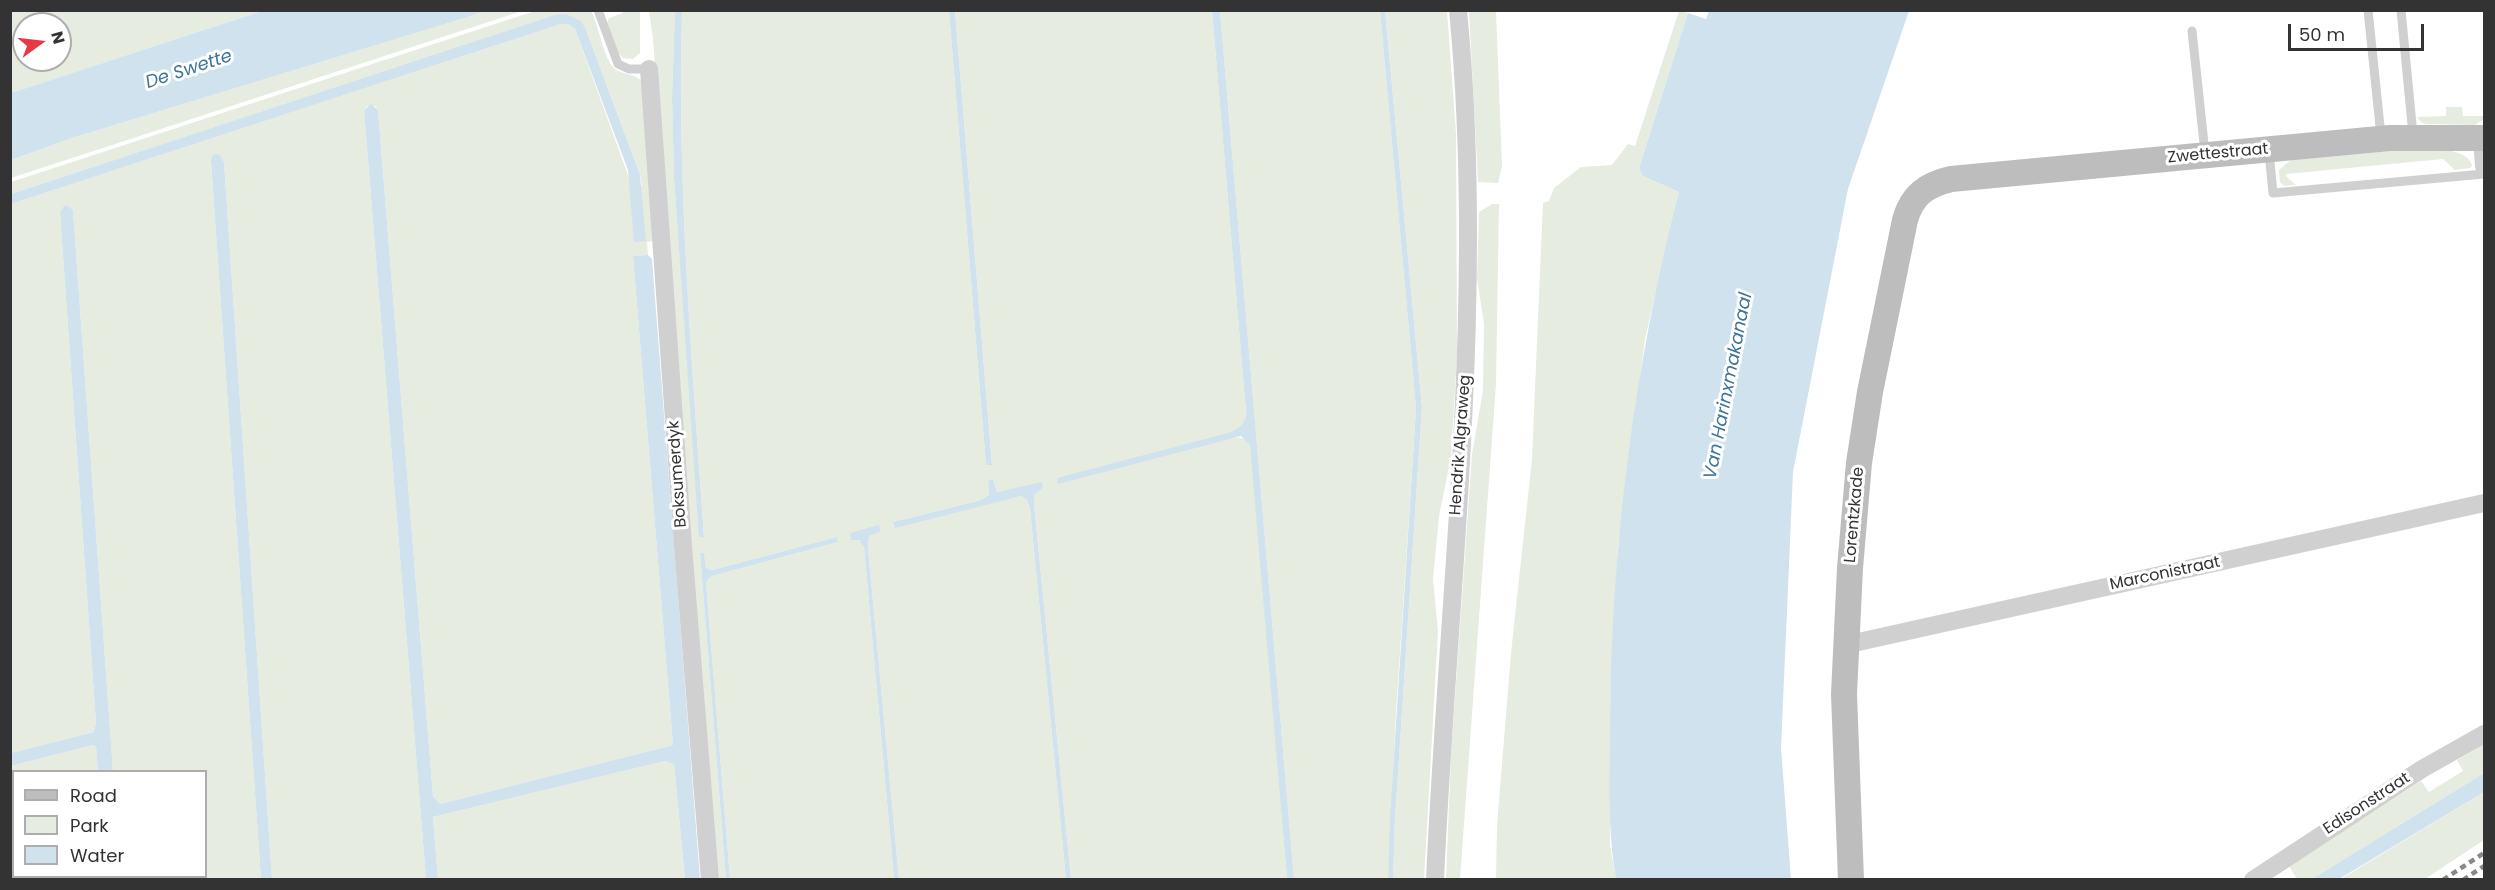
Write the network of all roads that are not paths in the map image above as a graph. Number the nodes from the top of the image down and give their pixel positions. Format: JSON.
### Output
{"nodes":[{"id":1,"x":598,"y":10,"type":"edge"},
{"id":2,"x":1458,"y":10,"type":"edge"},
{"id":3,"x":2368,"y":10,"type":"edge"},
{"id":4,"x":2400,"y":10,"type":"edge"},
{"id":5,"x":2192,"y":31,"type":"dead end"},
{"id":6,"x":649,"y":69,"type":"joint"},
{"id":7,"x":2413,"y":137,"type":"junction"},
{"id":8,"x":2483,"y":138,"type":"edge"},
{"id":9,"x":2381,"y":139,"type":"junction"},
{"id":10,"x":2269,"y":149,"type":"junction"},
{"id":11,"x":2206,"y":155,"type":"junction"},
{"id":12,"x":2484,"y":166,"type":"edge"},
{"id":13,"x":2484,"y":174,"type":"edge"},
{"id":14,"x":1951,"y":180,"type":"joint"},
{"id":15,"x":2484,"y":503,"type":"edge"},
{"id":16,"x":1845,"y":645,"type":"junction"},
{"id":17,"x":2484,"y":734,"type":"edge"},
{"id":18,"x":710,"y":879,"type":"edge"},
{"id":19,"x":1435,"y":879,"type":"edge"},
{"id":20,"x":1851,"y":879,"type":"edge"},
{"id":21,"x":2253,"y":879,"type":"edge"}],
"edges":[{"from":1,"to":6,"type":"lane"},
{"from":2,"to":19,"type":"street","name":"Hendrik Algraweg"},
{"from":3,"to":9,"type":"lane"},
{"from":4,"to":7,"type":"lane"},
{"from":5,"to":11,"type":"lane"},
{"from":6,"to":18,"type":"street","name":"Boksumerdyk"},
{"from":7,"to":8,"type":"street","name":"Zwettestraat"},
{"from":7,"to":9,"type":"street","name":"Zwettestraat"},
{"from":8,"to":12,"type":"street"},
{"from":9,"to":10,"type":"street","name":"Zwettestraat"},
{"from":10,"to":11,"type":"street","name":"Zwettestraat"},
{"from":10,"to":13,"type":"lane"},
{"from":11,"to":14,"type":"street","name":"Zwettestraat"},
{"from":14,"to":16,"type":"street","name":"Lorentzkade"},
{"from":15,"to":16,"type":"street","name":"Marconistraat"},
{"from":16,"to":20,"type":"street","name":"Lorentzkade"},
{"from":17,"to":21,"type":"street","name":"Edisonstraat"}]}
